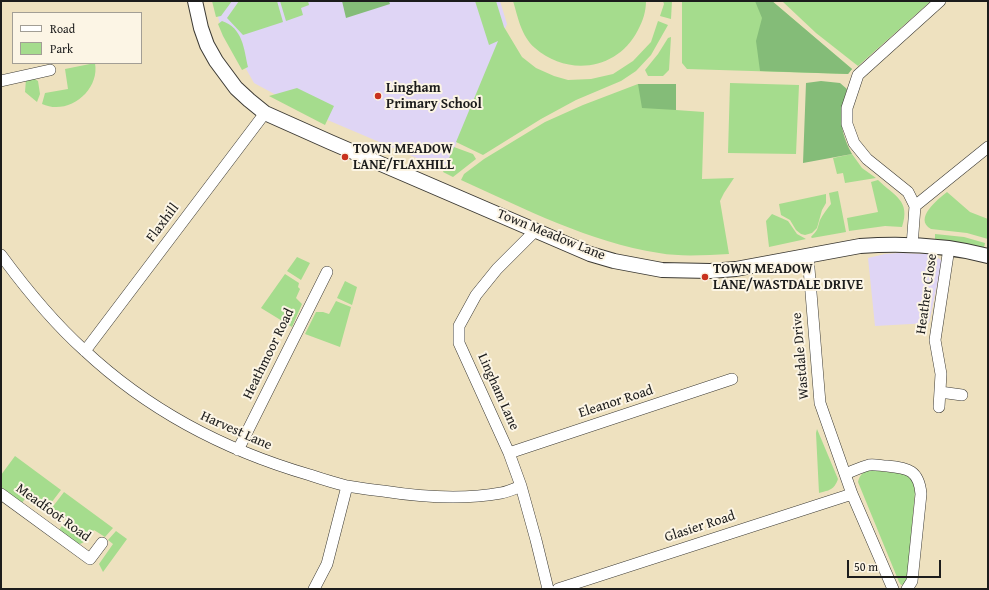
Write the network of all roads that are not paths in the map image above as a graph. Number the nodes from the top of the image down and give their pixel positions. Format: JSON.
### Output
{"nodes":[{"id":1,"x":195,"y":1,"type":"edge"},
{"id":2,"x":940,"y":1,"type":"edge"},
{"id":3,"x":50,"y":70,"type":"dead end"},
{"id":4,"x":1,"y":81,"type":"edge"},
{"id":5,"x":265,"y":113,"type":"junction"},
{"id":6,"x":988,"y":148,"type":"edge"},
{"id":7,"x":915,"y":206,"type":"junction"},
{"id":8,"x":535,"y":230,"type":"junction"},
{"id":9,"x":912,"y":246,"type":"junction"},
{"id":10,"x":949,"y":248,"type":"junction"},
{"id":11,"x":1,"y":255,"type":"edge"},
{"id":12,"x":808,"y":256,"type":"junction"},
{"id":13,"x":988,"y":256,"type":"edge"},
{"id":14,"x":327,"y":272,"type":"dead end"},
{"id":15,"x":85,"y":351,"type":"junction"},
{"id":16,"x":732,"y":379,"type":"dead end"},
{"id":17,"x":940,"y":392,"type":"junction"},
{"id":18,"x":962,"y":395,"type":"dead end"},
{"id":19,"x":939,"y":407,"type":"dead end"},
{"id":20,"x":238,"y":450,"type":"junction"},
{"id":21,"x":509,"y":453,"type":"junction"},
{"id":22,"x":845,"y":474,"type":"junction"},
{"id":23,"x":347,"y":486,"type":"junction"},
{"id":24,"x":521,"y":486,"type":"junction"},
{"id":25,"x":1,"y":494,"type":"edge"},
{"id":26,"x":852,"y":494,"type":"junction"},
{"id":27,"x":102,"y":543,"type":"dead end"},
{"id":28,"x":314,"y":589,"type":"edge"},
{"id":29,"x":548,"y":589,"type":"edge"},
{"id":30,"x":558,"y":589,"type":"edge"},
{"id":31,"x":893,"y":589,"type":"edge"},
{"id":32,"x":907,"y":589,"type":"edge"}],
"edges":[{"from":1,"to":5,"type":"street","name":"Town Meadow Lane"},
{"from":2,"to":7,"type":"street"},
{"from":3,"to":4,"type":"street"},
{"from":5,"to":8,"type":"street","name":"Town Meadow Lane"},
{"from":5,"to":15,"type":"street","name":"Flaxhill"},
{"from":6,"to":7,"type":"street"},
{"from":7,"to":9,"type":"street"},
{"from":8,"to":12,"type":"street","name":"Town Meadow Lane"},
{"from":8,"to":21,"type":"street","name":"Lingham Lane"},
{"from":9,"to":10,"type":"street","name":"Town Meadow Lane"},
{"from":9,"to":12,"type":"street","name":"Town Meadow Lane"},
{"from":10,"to":13,"type":"street","name":"Town Meadow Lane"},
{"from":10,"to":17,"type":"street","name":"Heather Close"},
{"from":11,"to":15,"type":"street","name":"Harvest Lane"},
{"from":12,"to":22,"type":"street","name":"Wastdale Drive"},
{"from":14,"to":20,"type":"street","name":"Heathmoor Road"},
{"from":15,"to":20,"type":"street","name":"Harvest Lane"},
{"from":16,"to":21,"type":"street","name":"Eleanor Road"},
{"from":17,"to":18,"type":"street"},
{"from":17,"to":19,"type":"street","name":"Heather Close"},
{"from":20,"to":23,"type":"street","name":"Harvest Lane"},
{"from":21,"to":24,"type":"street","name":"Lingham Lane"},
{"from":22,"to":26,"type":"street","name":"Wastdale Drive"},
{"from":22,"to":32,"type":"street"},
{"from":23,"to":24,"type":"street","name":"Harvest Lane"},
{"from":23,"to":28,"type":"street"},
{"from":24,"to":29,"type":"street","name":"Lingham Lane"},
{"from":25,"to":27,"type":"street","name":"Meadfoot Road"},
{"from":26,"to":30,"type":"street","name":"Glasier Road"},
{"from":26,"to":31,"type":"street","name":"Wastdale Drive"}]}
